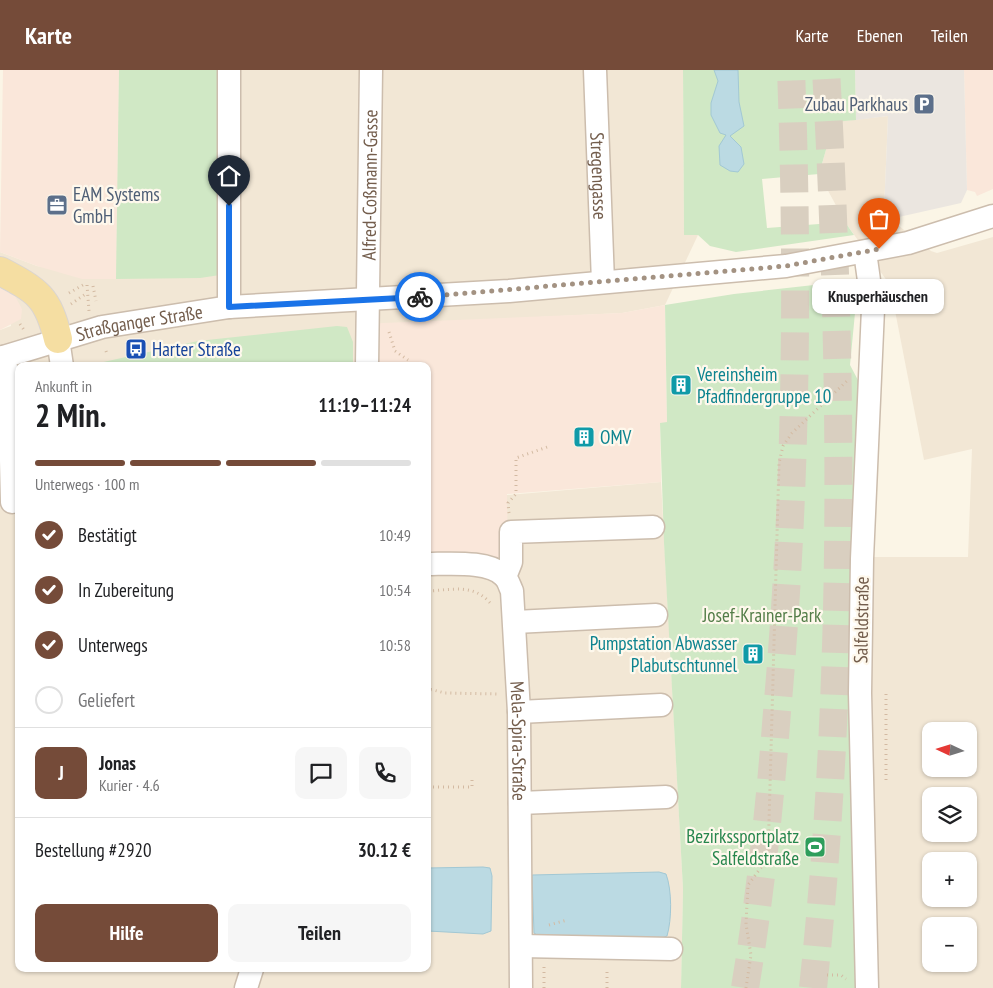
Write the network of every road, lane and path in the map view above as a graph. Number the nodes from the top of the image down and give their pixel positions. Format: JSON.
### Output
{"nodes":[{"id":1,"x":230,"y":70,"type":"edge"},
{"id":2,"x":371,"y":70,"type":"edge"},
{"id":3,"x":595,"y":70,"type":"edge"},
{"id":4,"x":993,"y":216,"type":"edge"},
{"id":5,"x":865,"y":252,"type":"junction"},
{"id":6,"x":0,"y":272,"type":"edge"},
{"id":7,"x":603,"y":282,"type":"junction"},
{"id":8,"x":93,"y":286,"type":"dead end"},
{"id":9,"x":69,"y":293,"type":"dead end"},
{"id":10,"x":87,"y":293,"type":"dead end"},
{"id":11,"x":367,"y":299,"type":"junction"},
{"id":12,"x":96,"y":301,"type":"dead end"},
{"id":13,"x":229,"y":307,"type":"junction"},
{"id":14,"x":20,"y":324,"type":"dead end"},
{"id":15,"x":388,"y":327,"type":"dead end"},
{"id":16,"x":23,"y":328,"type":"dead end"},
{"id":17,"x":58,"y":339,"type":"junction"},
{"id":18,"x":1,"y":357,"type":"edge"},
{"id":19,"x":872,"y":358,"type":"junction"},
{"id":20,"x":408,"y":360,"type":"dead end"},
{"id":21,"x":61,"y":362,"type":"edge"},
{"id":22,"x":367,"y":362,"type":"edge"},
{"id":23,"x":550,"y":446,"type":"dead end"},
{"id":24,"x":12,"y":502,"type":"dead end"},
{"id":25,"x":509,"y":509,"type":"dead end"},
{"id":26,"x":653,"y":527,"type":"dead end"},
{"id":27,"x":431,"y":564,"type":"edge"},
{"id":28,"x":505,"y":577,"type":"junction"},
{"id":29,"x":431,"y":591,"type":"edge"},
{"id":30,"x":493,"y":608,"type":"dead end"},
{"id":31,"x":656,"y":615,"type":"dead end"},
{"id":32,"x":515,"y":622,"type":"junction"},
{"id":33,"x":498,"y":685,"type":"dead end"},
{"id":34,"x":431,"y":690,"type":"edge"},
{"id":35,"x":498,"y":694,"type":"junction"},
{"id":36,"x":886,"y":694,"type":"dead end"},
{"id":37,"x":661,"y":705,"type":"dead end"},
{"id":38,"x":508,"y":708,"type":"junction"},
{"id":39,"x":472,"y":780,"type":"dead end"},
{"id":40,"x":886,"y":781,"type":"dead end"},
{"id":41,"x":431,"y":787,"type":"edge"},
{"id":42,"x":666,"y":797,"type":"dead end"},
{"id":43,"x":520,"y":803,"type":"junction"},
{"id":44,"x":522,"y":946,"type":"junction"},
{"id":45,"x":671,"y":949,"type":"dead end"},
{"id":46,"x":251,"y":972,"type":"edge"},
{"id":47,"x":827,"y":975,"type":"dead end"},
{"id":48,"x":841,"y":975,"type":"dead end"},
{"id":49,"x":246,"y":988,"type":"edge"},
{"id":50,"x":522,"y":988,"type":"edge"},
{"id":51,"x":746,"y":988,"type":"edge"},
{"id":52,"x":867,"y":988,"type":"edge"}],
"edges":[{"from":1,"to":13,"type":"street"},
{"from":2,"to":11,"type":"street","name":"Alfred-Coßmann-Gasse"},
{"from":3,"to":7,"type":"street","name":"Stregengasse"},
{"from":4,"to":5,"type":"street","name":"Straßganger Straße"},
{"from":5,"to":7,"type":"street","name":"Straßganger Straße"},
{"from":5,"to":19,"type":"street","name":"Salfeldstraße"},
{"from":6,"to":17,"type":"main road"},
{"from":7,"to":11,"type":"street","name":"Straßganger Straße"},
{"from":8,"to":12,"type":"path"},
{"from":9,"to":10,"type":"path"},
{"from":11,"to":13,"type":"street","name":"Straßganger Straße"},
{"from":11,"to":22,"type":"street"},
{"from":13,"to":17,"type":"street","name":"Straßganger Straße"},
{"from":14,"to":16,"type":"path"},
{"from":15,"to":20,"type":"path"},
{"from":17,"to":18,"type":"street","name":"Straßganger Straße"},
{"from":17,"to":21,"type":"street"},
{"from":18,"to":24,"type":"street"},
{"from":19,"to":51,"type":"path"},
{"from":19,"to":52,"type":"street","name":"Salfeldstraße"},
{"from":23,"to":25,"type":"path"},
{"from":26,"to":28,"type":"street"},
{"from":27,"to":28,"type":"street"},
{"from":28,"to":32,"type":"street","name":"Mela-Spira-Straße"},
{"from":29,"to":30,"type":"path"},
{"from":31,"to":32,"type":"street"},
{"from":32,"to":38,"type":"street","name":"Mela-Spira-Straße"},
{"from":33,"to":35,"type":"path"},
{"from":34,"to":35,"type":"path"},
{"from":35,"to":38,"type":"path"},
{"from":36,"to":40,"type":"path"},
{"from":37,"to":38,"type":"street"},
{"from":38,"to":43,"type":"street","name":"Mela-Spira-Straße"},
{"from":39,"to":41,"type":"path"},
{"from":42,"to":43,"type":"street"},
{"from":43,"to":44,"type":"street","name":"Mela-Spira-Straße"},
{"from":44,"to":45,"type":"street"},
{"from":44,"to":50,"type":"street","name":"Mela-Spira-Straße"},
{"from":46,"to":49,"type":"street"},
{"from":47,"to":48,"type":"path"}]}
